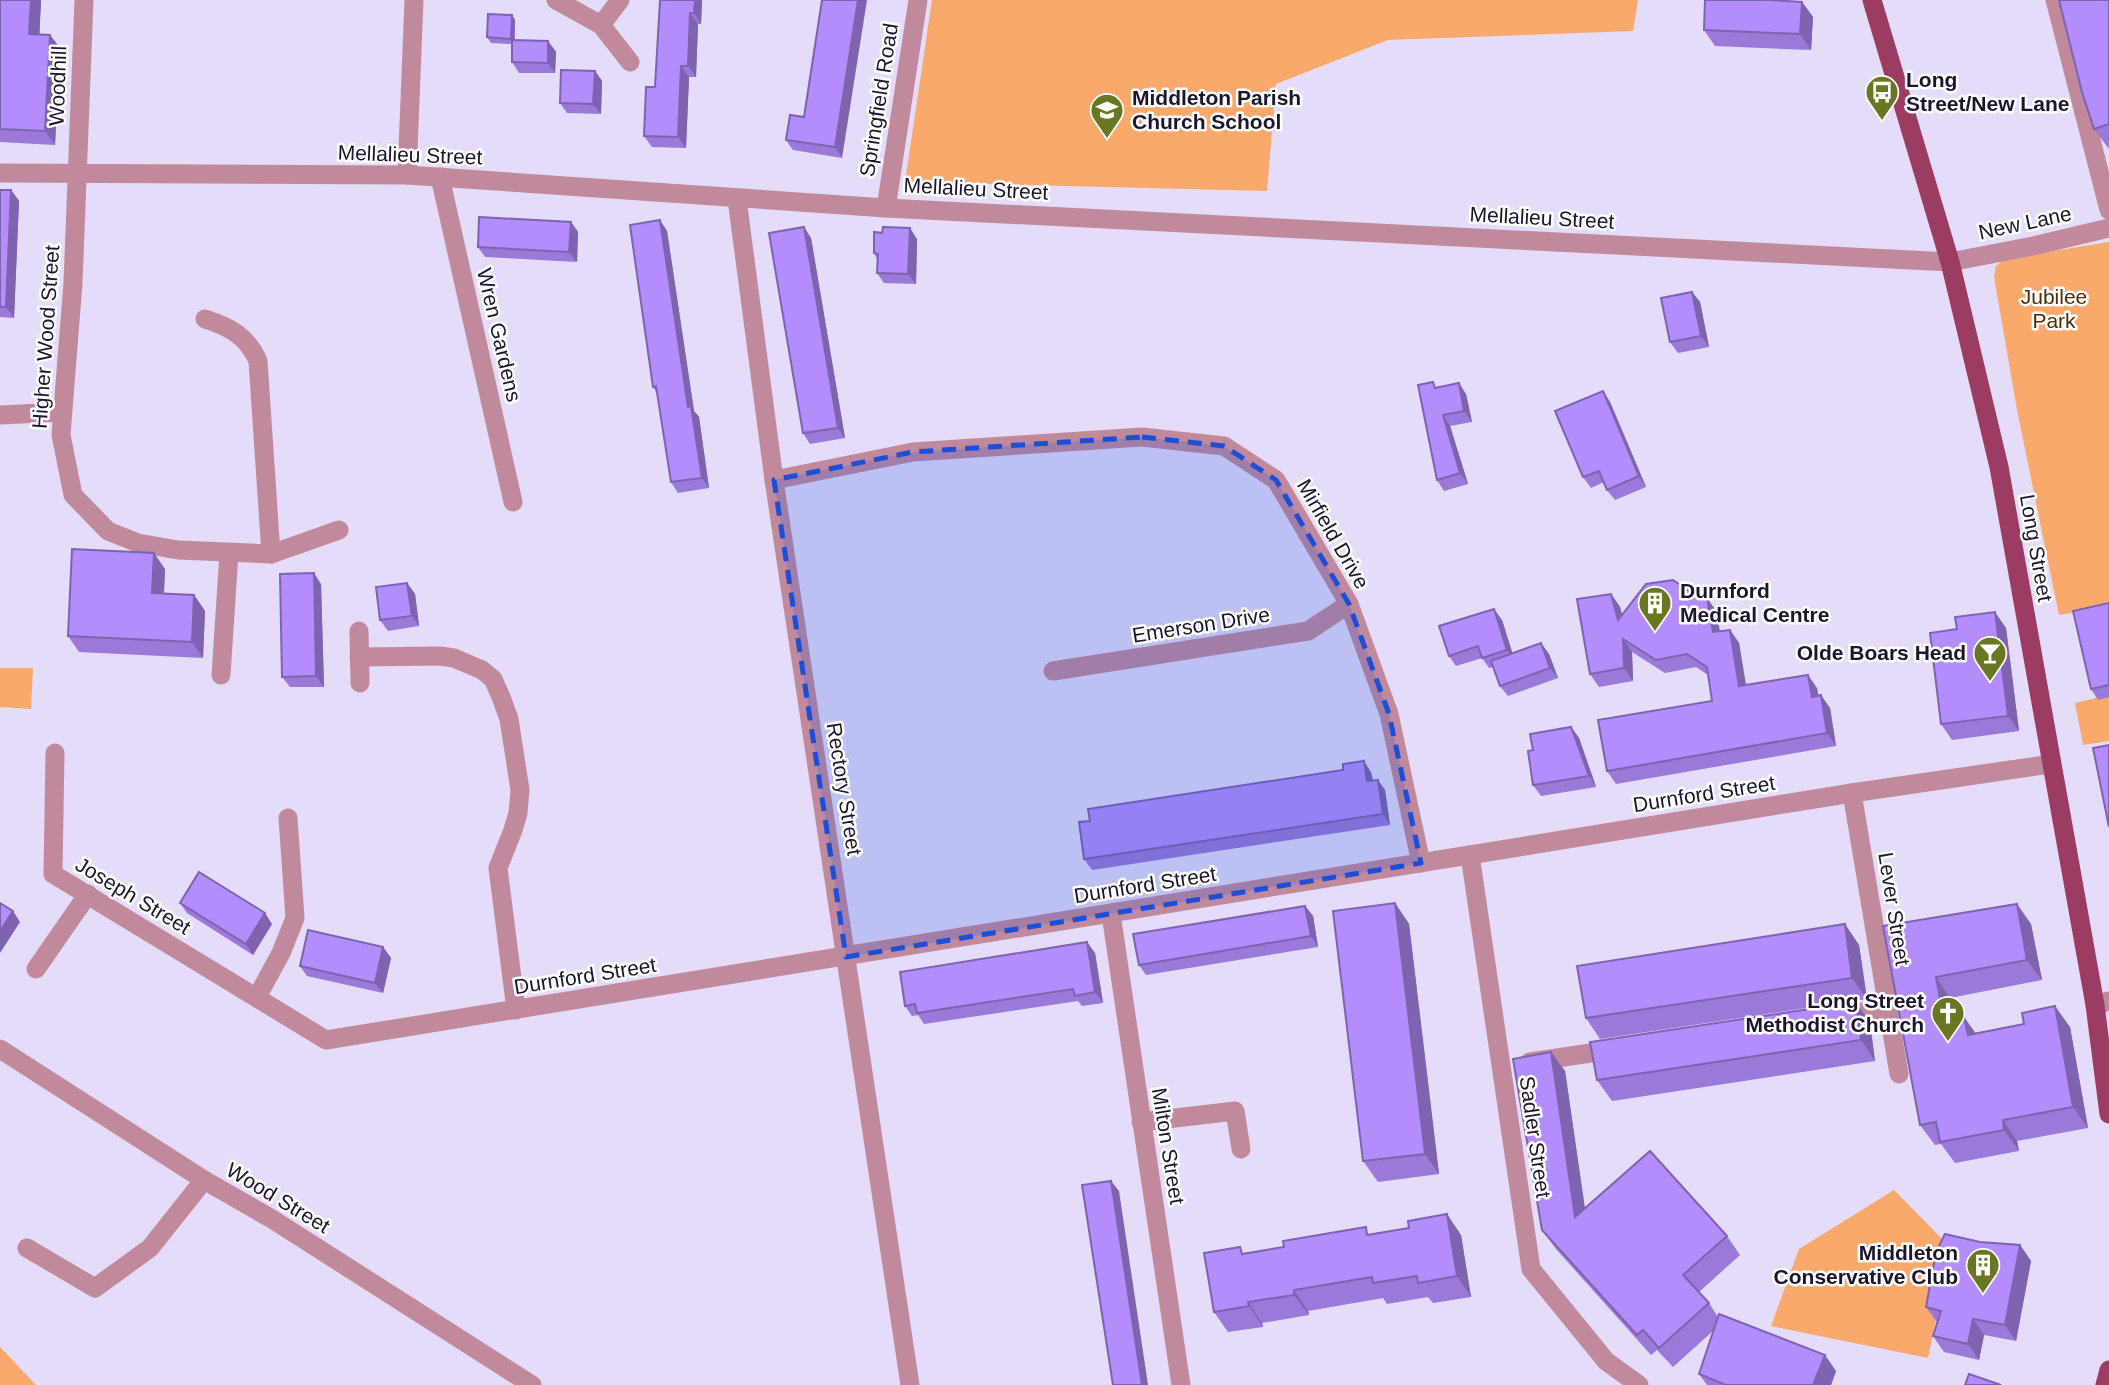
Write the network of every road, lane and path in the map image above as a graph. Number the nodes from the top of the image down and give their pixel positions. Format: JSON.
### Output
{"nodes":[{"id":1,"x":84,"y":0,"type":"edge"},
{"id":2,"x":414,"y":0,"type":"edge"},
{"id":3,"x":556,"y":0,"type":"edge"},
{"id":4,"x":620,"y":0,"type":"edge"},
{"id":5,"x":918,"y":0,"type":"edge"},
{"id":6,"x":1872,"y":0,"type":"edge"},
{"id":7,"x":2055,"y":0,"type":"edge"},
{"id":8,"x":601,"y":24,"type":"junction"},
{"id":9,"x":630,"y":62,"type":"dead end"},
{"id":10,"x":0,"y":173,"type":"edge"},
{"id":11,"x":77,"y":174,"type":"junction"},
{"id":12,"x":408,"y":175,"type":"junction"},
{"id":13,"x":440,"y":177,"type":"junction"},
{"id":14,"x":737,"y":199,"type":"junction"},
{"id":15,"x":886,"y":208,"type":"junction"},
{"id":16,"x":2109,"y":210,"type":"edge"},
{"id":17,"x":2109,"y":228,"type":"edge"},
{"id":18,"x":1950,"y":262,"type":"junction"},
{"id":19,"x":205,"y":318,"type":"dead end"},
{"id":20,"x":62,"y":412,"type":"junction"},
{"id":21,"x":0,"y":415,"type":"edge"},
{"id":22,"x":774,"y":480,"type":"junction"},
{"id":23,"x":513,"y":502,"type":"dead end"},
{"id":24,"x":340,"y":530,"type":"dead end"},
{"id":25,"x":229,"y":554,"type":"junction"},
{"id":26,"x":271,"y":554,"type":"junction"},
{"id":27,"x":1349,"y":604,"type":"junction"},
{"id":28,"x":359,"y":631,"type":"dead end"},
{"id":29,"x":359,"y":657,"type":"junction"},
{"id":30,"x":1053,"y":671,"type":"dead end"},
{"id":31,"x":221,"y":675,"type":"dead end"},
{"id":32,"x":360,"y":683,"type":"dead end"},
{"id":33,"x":55,"y":753,"type":"dead end"},
{"id":34,"x":2051,"y":764,"type":"junction"},
{"id":35,"x":1852,"y":793,"type":"junction"},
{"id":36,"x":288,"y":818,"type":"dead end"},
{"id":37,"x":1470,"y":855,"type":"junction"},
{"id":38,"x":1421,"y":863,"type":"junction"},
{"id":39,"x":88,"y":894,"type":"junction"},
{"id":40,"x":1111,"y":914,"type":"junction"},
{"id":41,"x":846,"y":957,"type":"junction"},
{"id":42,"x":36,"y":969,"type":"dead end"},
{"id":43,"x":257,"y":997,"type":"junction"},
{"id":44,"x":2102,"y":1003,"type":"edge"},
{"id":45,"x":1888,"y":1008,"type":"junction"},
{"id":46,"x":516,"y":1010,"type":"junction"},
{"id":47,"x":1819,"y":1019,"type":"edge"},
{"id":48,"x":1639,"y":1046,"type":"edge"},
{"id":49,"x":3,"y":1056,"type":"edge"},
{"id":50,"x":1501,"y":1066,"type":"junction"},
{"id":51,"x":1899,"y":1074,"type":"dead end"},
{"id":52,"x":2109,"y":1114,"type":"edge"},
{"id":53,"x":1141,"y":1122,"type":"junction"},
{"id":54,"x":1241,"y":1149,"type":"dead end"},
{"id":55,"x":204,"y":1180,"type":"junction"},
{"id":56,"x":27,"y":1248,"type":"dead end"},
{"id":57,"x":2109,"y":1370,"type":"edge"},
{"id":58,"x":532,"y":1385,"type":"edge"},
{"id":59,"x":910,"y":1385,"type":"edge"},
{"id":60,"x":1181,"y":1385,"type":"edge"},
{"id":61,"x":1639,"y":1385,"type":"edge"},
{"id":62,"x":2105,"y":1385,"type":"edge"}],
"edges":[{"from":1,"to":11,"type":"street","name":"Woodhill"},
{"from":2,"to":12,"type":"street"},
{"from":3,"to":8,"type":"street"},
{"from":4,"to":8,"type":"street"},
{"from":5,"to":15,"type":"street","name":"Springfield Road"},
{"from":6,"to":18,"type":"main road","name":"Long Street"},
{"from":7,"to":16,"type":"street"},
{"from":8,"to":9,"type":"street"},
{"from":10,"to":11,"type":"street","name":"Mellalieu Street"},
{"from":11,"to":12,"type":"street","name":"Mellalieu Street"},
{"from":11,"to":20,"type":"street","name":"Higher Wood Street"},
{"from":12,"to":13,"type":"street","name":"Mellalieu Street"},
{"from":13,"to":14,"type":"street","name":"Mellalieu Street"},
{"from":13,"to":23,"type":"street","name":"Wren Gardens"},
{"from":14,"to":15,"type":"street","name":"Mellalieu Street"},
{"from":14,"to":22,"type":"street","name":"Rectory Street"},
{"from":15,"to":18,"type":"street","name":"Mellalieu Street"},
{"from":17,"to":18,"type":"street","name":"New Lane"},
{"from":18,"to":34,"type":"main road","name":"Long Street"},
{"from":19,"to":26,"type":"street"},
{"from":20,"to":21,"type":"street"},
{"from":20,"to":25,"type":"street","name":"Higher Wood Street"},
{"from":22,"to":27,"type":"street","name":"Mirfield Drive"},
{"from":22,"to":41,"type":"street","name":"Rectory Street"},
{"from":24,"to":26,"type":"street","name":"Higher Wood Street"},
{"from":25,"to":26,"type":"street","name":"Higher Wood Street"},
{"from":25,"to":31,"type":"street"},
{"from":27,"to":30,"type":"street","name":"Emerson Drive"},
{"from":27,"to":38,"type":"street","name":"Mirfield Drive"},
{"from":28,"to":29,"type":"street"},
{"from":29,"to":32,"type":"street"},
{"from":29,"to":46,"type":"street"},
{"from":33,"to":39,"type":"street","name":"Joseph Street"},
{"from":34,"to":35,"type":"street","name":"Durnford Street"},
{"from":34,"to":44,"type":"main road","name":"Long Street"},
{"from":35,"to":37,"type":"street","name":"Durnford Street"},
{"from":35,"to":45,"type":"street","name":"Lever Street"},
{"from":36,"to":43,"type":"street"},
{"from":37,"to":38,"type":"street","name":"Durnford Street"},
{"from":37,"to":50,"type":"street","name":"Sadler Street"},
{"from":38,"to":40,"type":"street","name":"Durnford Street"},
{"from":39,"to":42,"type":"street"},
{"from":39,"to":43,"type":"street","name":"Joseph Street"},
{"from":40,"to":41,"type":"street","name":"Durnford Street"},
{"from":40,"to":53,"type":"street","name":"Milton Street"},
{"from":41,"to":46,"type":"street","name":"Durnford Street"},
{"from":41,"to":59,"type":"street","name":"Rectory Street"},
{"from":43,"to":46,"type":"street","name":"Durnford Street"},
{"from":44,"to":52,"type":"main road","name":"Long Street"},
{"from":45,"to":47,"type":"street"},
{"from":45,"to":51,"type":"street","name":"Lever Street"},
{"from":48,"to":50,"type":"street"},
{"from":49,"to":55,"type":"street","name":"Wood Street"},
{"from":50,"to":61,"type":"street","name":"Sadler Street"},
{"from":53,"to":54,"type":"street"},
{"from":53,"to":60,"type":"street","name":"Milton Street"},
{"from":55,"to":56,"type":"street"},
{"from":55,"to":58,"type":"street","name":"Wood Street"},
{"from":57,"to":62,"type":"main road"}]}
